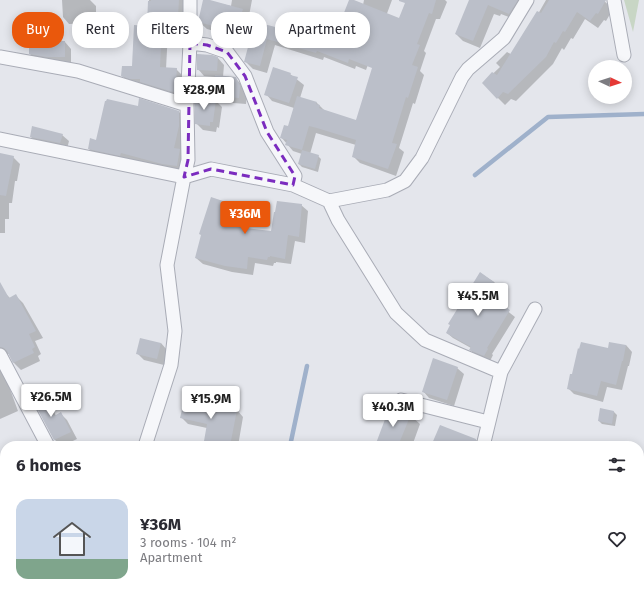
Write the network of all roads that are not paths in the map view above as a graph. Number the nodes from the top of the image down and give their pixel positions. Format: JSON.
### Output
{"nodes":[{"id":1,"x":190,"y":0,"type":"edge"},
{"id":2,"x":527,"y":0,"type":"edge"},
{"id":3,"x":614,"y":0,"type":"edge"},
{"id":4,"x":190,"y":12,"type":"edge"},
{"id":5,"x":203,"y":45,"type":"edge"},
{"id":6,"x":190,"y":48,"type":"edge"},
{"id":7,"x":624,"y":55,"type":"dead end"},
{"id":8,"x":0,"y":57,"type":"edge"},
{"id":9,"x":187,"y":104,"type":"junction"},
{"id":10,"x":0,"y":139,"type":"edge"},
{"id":11,"x":184,"y":177,"type":"junction"},
{"id":12,"x":293,"y":185,"type":"junction"},
{"id":13,"x":329,"y":201,"type":"junction"},
{"id":14,"x":535,"y":309,"type":"dead end"},
{"id":15,"x":0,"y":354,"type":"edge"},
{"id":16,"x":501,"y":372,"type":"junction"},
{"id":17,"x":401,"y":400,"type":"dead end"},
{"id":18,"x":488,"y":422,"type":"junction"},
{"id":19,"x":45,"y":441,"type":"edge"},
{"id":20,"x":147,"y":441,"type":"edge"},
{"id":21,"x":484,"y":441,"type":"edge"}],
"edges":[{"from":1,"to":4,"type":"street"},
{"from":2,"to":13,"type":"street"},
{"from":3,"to":7,"type":"street"},
{"from":5,"to":12,"type":"street"},
{"from":6,"to":9,"type":"street"},
{"from":8,"to":9,"type":"street"},
{"from":9,"to":11,"type":"street"},
{"from":10,"to":11,"type":"street"},
{"from":11,"to":12,"type":"street"},
{"from":11,"to":20,"type":"street"},
{"from":12,"to":13,"type":"street"},
{"from":13,"to":16,"type":"street"},
{"from":14,"to":16,"type":"street"},
{"from":15,"to":19,"type":"street"},
{"from":16,"to":18,"type":"street"},
{"from":17,"to":18,"type":"street"},
{"from":18,"to":21,"type":"street"}]}
